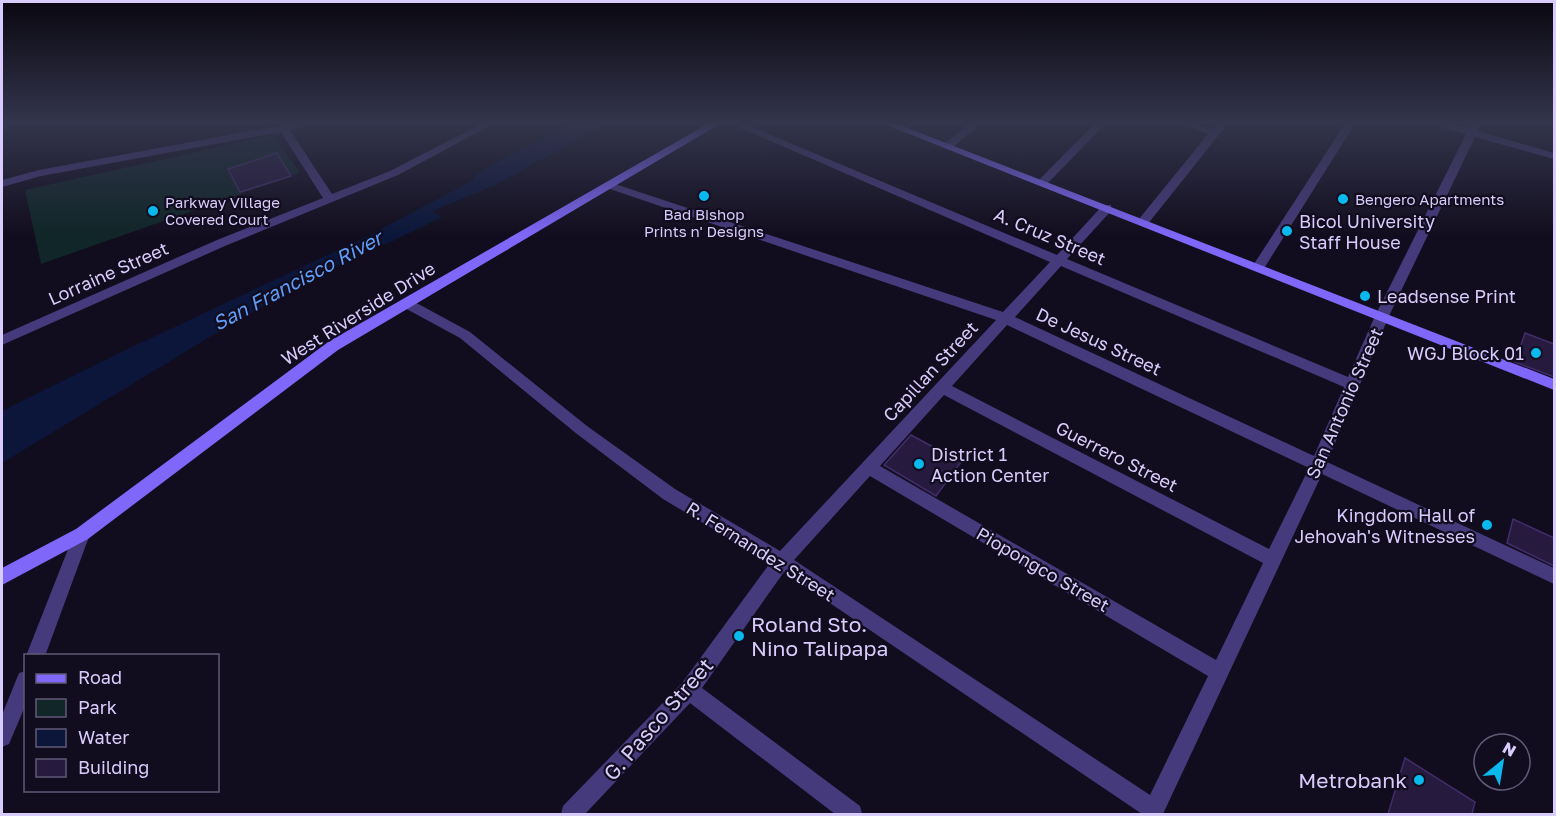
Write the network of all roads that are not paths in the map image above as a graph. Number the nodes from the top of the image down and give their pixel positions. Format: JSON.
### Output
{"nodes":[{"id":1,"x":108,"y":160,"type":"edge"},
{"id":2,"x":304,"y":160,"type":"edge"},
{"id":3,"x":418,"y":160,"type":"edge"},
{"id":4,"x":652,"y":160,"type":"edge"},
{"id":5,"x":822,"y":160,"type":"edge"},
{"id":6,"x":984,"y":160,"type":"edge"},
{"id":7,"x":1065,"y":160,"type":"edge"},
{"id":8,"x":1193,"y":160,"type":"edge"},
{"id":9,"x":1327,"y":160,"type":"edge"},
{"id":10,"x":1458,"y":160,"type":"edge"},
{"id":11,"x":1042,"y":183,"type":"junction"},
{"id":12,"x":2,"y":184,"type":"edge"},
{"id":13,"x":608,"y":185,"type":"junction"},
{"id":14,"x":329,"y":198,"type":"junction"},
{"id":15,"x":1107,"y":208,"type":"junction"},
{"id":16,"x":1143,"y":222,"type":"junction"},
{"id":17,"x":1058,"y":260,"type":"junction"},
{"id":18,"x":1258,"y":267,"type":"junction"},
{"id":19,"x":406,"y":303,"type":"junction"},
{"id":20,"x":1382,"y":316,"type":"junction"},
{"id":21,"x":1005,"y":318,"type":"junction"},
{"id":22,"x":2,"y":340,"type":"edge"},
{"id":23,"x":1353,"y":384,"type":"junction"},
{"id":24,"x":1554,"y":385,"type":"edge"},
{"id":25,"x":942,"y":387,"type":"junction"},
{"id":26,"x":1318,"y":465,"type":"junction"},
{"id":27,"x":867,"y":466,"type":"junction"},
{"id":28,"x":82,"y":534,"type":"junction"},
{"id":29,"x":1274,"y":560,"type":"junction"},
{"id":30,"x":782,"y":561,"type":"junction"},
{"id":31,"x":1554,"y":576,"type":"edge"},
{"id":32,"x":2,"y":577,"type":"edge"},
{"id":33,"x":36,"y":654,"type":"edge"},
{"id":34,"x":1219,"y":672,"type":"junction"},
{"id":35,"x":24,"y":685,"type":"edge"},
{"id":36,"x":689,"y":690,"type":"junction"},
{"id":37,"x":2,"y":737,"type":"edge"},
{"id":38,"x":1153,"y":812,"type":"edge"},
{"id":39,"x":571,"y":814,"type":"edge"},
{"id":40,"x":852,"y":814,"type":"edge"}],
"edges":[{"from":1,"to":12,"type":"street"},
{"from":2,"to":14,"type":"street"},
{"from":3,"to":14,"type":"street","name":"Lorraine Street"},
{"from":4,"to":13,"type":"street","name":"West Riverside Drive"},
{"from":5,"to":17,"type":"street","name":"A. Cruz Street"},
{"from":6,"to":11,"type":"street"},
{"from":7,"to":11,"type":"street"},
{"from":8,"to":16,"type":"street"},
{"from":9,"to":18,"type":"street"},
{"from":10,"to":20,"type":"street","name":"San Antonio Street"},
{"from":11,"to":15,"type":"street"},
{"from":13,"to":19,"type":"street","name":"West Riverside Drive"},
{"from":13,"to":21,"type":"street","name":"De Jesus Street"},
{"from":14,"to":22,"type":"street","name":"Lorraine Street"},
{"from":15,"to":16,"type":"street"},
{"from":15,"to":17,"type":"street","name":"Capillan Street"},
{"from":16,"to":18,"type":"street"},
{"from":17,"to":21,"type":"street","name":"Capillan Street"},
{"from":17,"to":23,"type":"street","name":"A. Cruz Street"},
{"from":18,"to":20,"type":"street"},
{"from":19,"to":28,"type":"street","name":"West Riverside Drive"},
{"from":19,"to":30,"type":"street","name":"R. Fernandez Street"},
{"from":20,"to":23,"type":"street","name":"San Antonio Street"},
{"from":20,"to":24,"type":"street"},
{"from":21,"to":25,"type":"street","name":"Capillan Street"},
{"from":21,"to":26,"type":"street","name":"De Jesus Street"},
{"from":23,"to":26,"type":"street","name":"San Antonio Street"},
{"from":25,"to":27,"type":"street","name":"Capillan Street"},
{"from":25,"to":29,"type":"street","name":"Guerrero Street"},
{"from":26,"to":29,"type":"street","name":"San Antonio Street"},
{"from":26,"to":31,"type":"street","name":"De Jesus Street"},
{"from":27,"to":30,"type":"street","name":"Capillan Street"},
{"from":27,"to":34,"type":"street","name":"Piopongco Street"},
{"from":28,"to":32,"type":"street","name":"West Riverside Drive"},
{"from":28,"to":33,"type":"street"},
{"from":29,"to":34,"type":"street","name":"San Antonio Street"},
{"from":30,"to":36,"type":"street","name":"G. Pasco Street"},
{"from":30,"to":38,"type":"street","name":"R. Fernandez Street"},
{"from":34,"to":38,"type":"street","name":"San Antonio Street"},
{"from":35,"to":37,"type":"street"},
{"from":36,"to":39,"type":"street","name":"G. Pasco Street"},
{"from":36,"to":40,"type":"street"}]}
